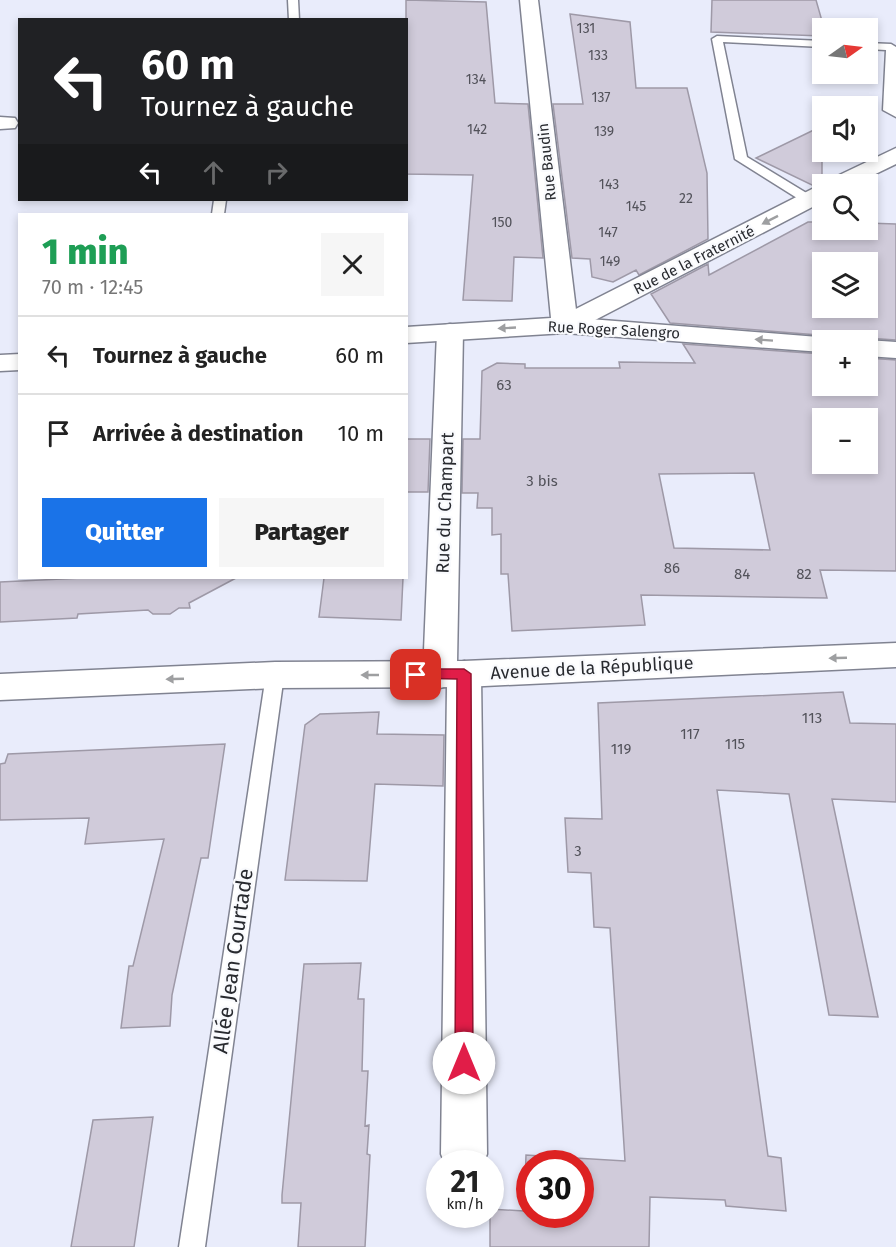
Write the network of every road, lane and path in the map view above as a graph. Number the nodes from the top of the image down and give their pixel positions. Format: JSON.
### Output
{"nodes":[{"id":1,"x":293,"y":0,"type":"edge"},
{"id":2,"x":529,"y":0,"type":"edge"},
{"id":3,"x":294,"y":18,"type":"edge"},
{"id":4,"x":812,"y":44,"type":"edge"},
{"id":5,"x":878,"y":47,"type":"edge"},
{"id":6,"x":896,"y":114,"type":"edge"},
{"id":7,"x":896,"y":154,"type":"edge"},
{"id":8,"x":857,"y":174,"type":"edge"},
{"id":9,"x":812,"y":194,"type":"edge"},
{"id":10,"x":812,"y":198,"type":"edge"},
{"id":11,"x":565,"y":325,"type":"junction"},
{"id":12,"x":450,"y":332,"type":"junction"},
{"id":13,"x":408,"y":335,"type":"edge"},
{"id":14,"x":812,"y":343,"type":"edge"},
{"id":15,"x":878,"y":349,"type":"edge"},
{"id":16,"x":896,"y":350,"type":"edge"},
{"id":17,"x":18,"y":362,"type":"edge"},
{"id":18,"x":0,"y":363,"type":"edge"},
{"id":19,"x":896,"y":655,"type":"edge"},
{"id":20,"x":452,"y":674,"type":"junction"},
{"id":21,"x":275,"y":675,"type":"junction"},
{"id":22,"x":0,"y":687,"type":"edge"},
{"id":23,"x":464,"y":1150,"type":"edge"},
{"id":24,"x":192,"y":1247,"type":"edge"}],
"edges":[{"from":1,"to":3,"type":"lane"},
{"from":2,"to":11,"type":"street","name":"Rue Baudin"},
{"from":4,"to":9,"type":"lane"},
{"from":5,"to":6,"type":"lane"},
{"from":7,"to":8,"type":"street"},
{"from":10,"to":11,"type":"street","name":"Rue de la Fraternité","one_way":true},
{"from":11,"to":12,"type":"street","name":"Rue Roger Salengro","one_way":true},
{"from":14,"to":11,"type":"street","name":"Rue Roger Salengro","one_way":true},
{"from":12,"to":13,"type":"street","name":"Rue Roger Salengro"},
{"from":12,"to":20,"type":"street","name":"Rue du Champart"},
{"from":15,"to":16,"type":"street"},
{"from":17,"to":18,"type":"street"},
{"from":19,"to":20,"type":"street","name":"Avenue de la République","one_way":true},
{"from":20,"to":21,"type":"street","name":"Avenue de la République","one_way":true},
{"from":20,"to":23,"type":"street","name":"Rue du Champart"},
{"from":21,"to":22,"type":"street","name":"Avenue de la République","one_way":true},
{"from":21,"to":24,"type":"lane","name":"Allée Jean Courtade"}]}
